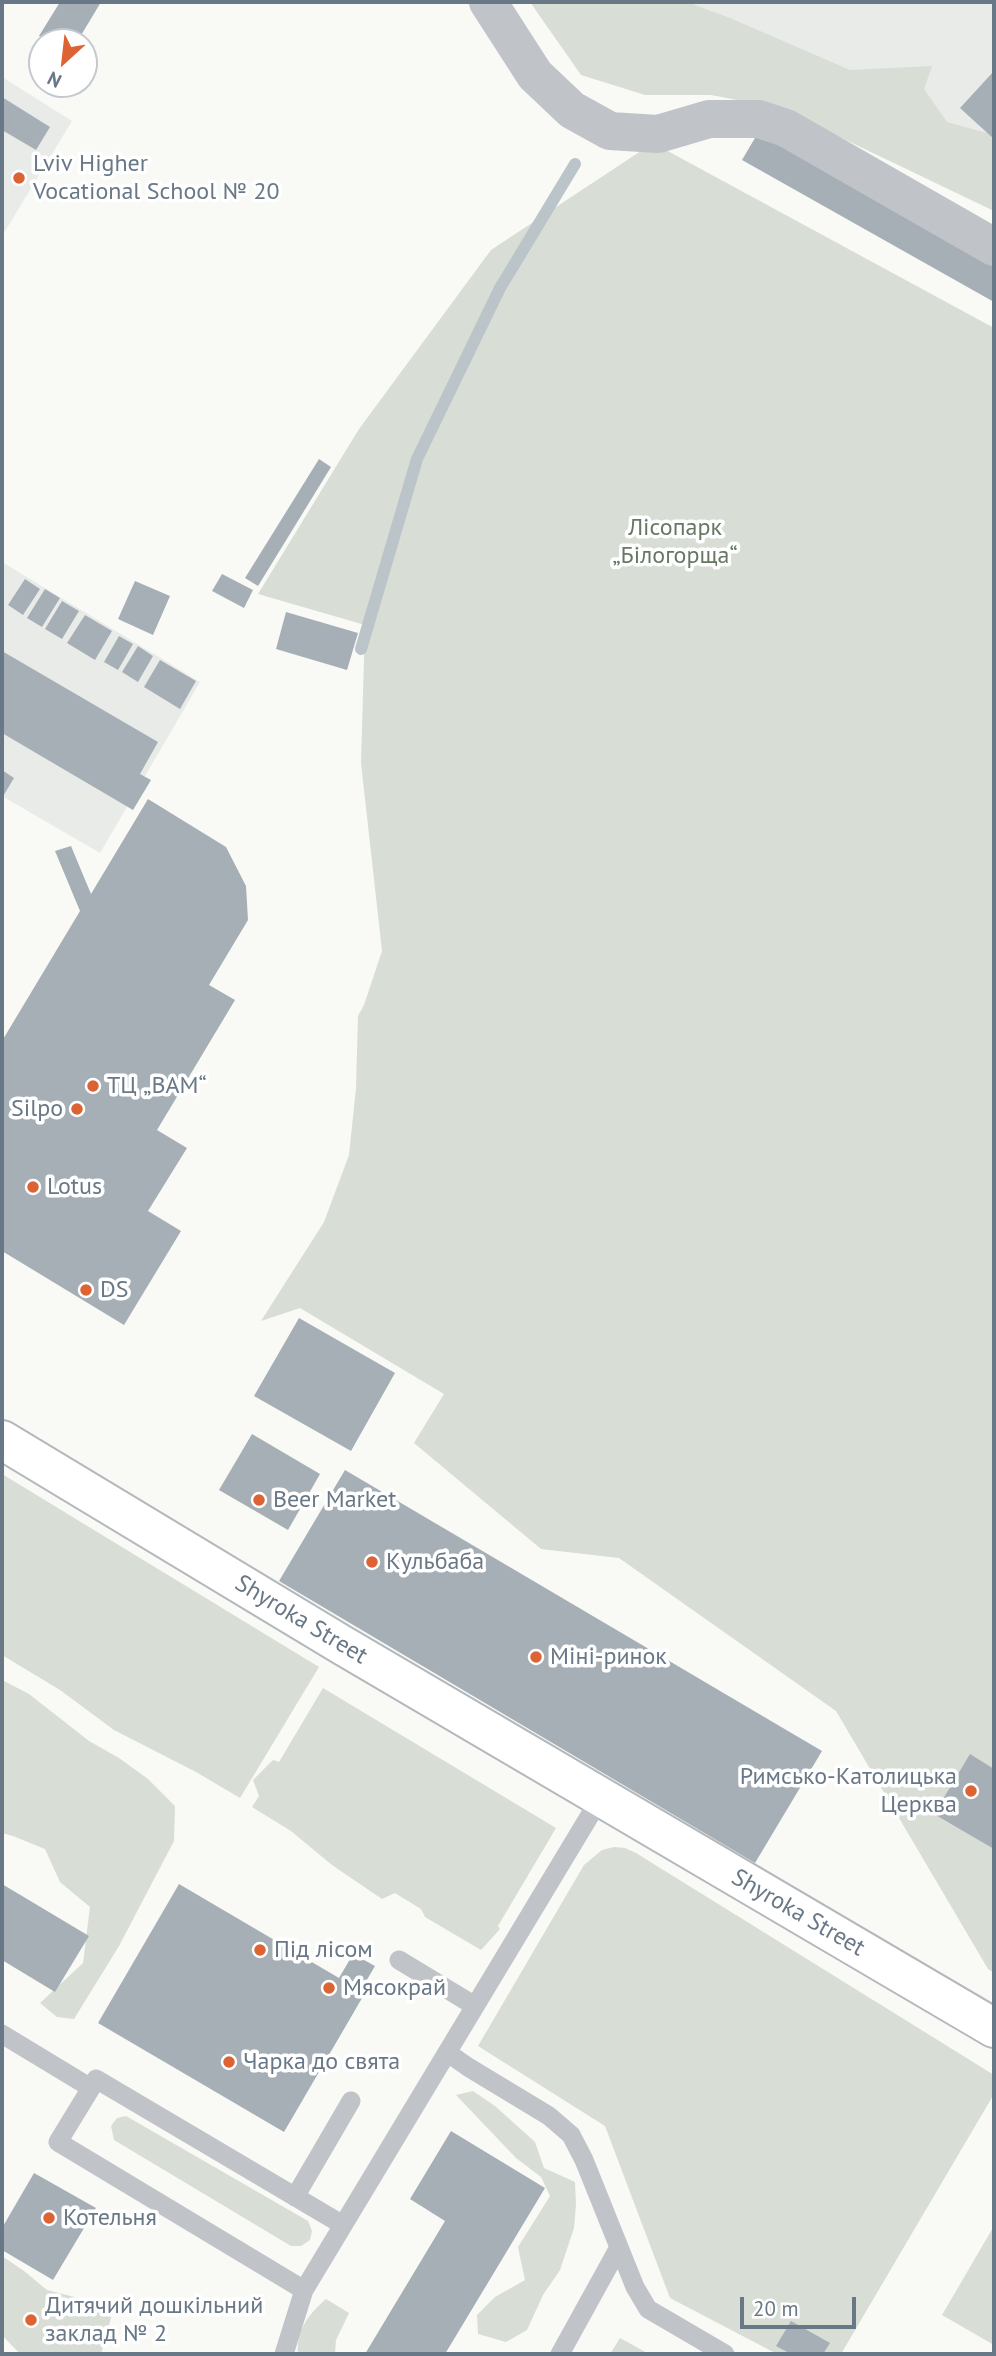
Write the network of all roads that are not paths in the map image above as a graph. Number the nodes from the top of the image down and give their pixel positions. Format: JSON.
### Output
{"nodes":[{"id":1,"x":488,"y":2,"type":"edge"},
{"id":2,"x":994,"y":247,"type":"edge"},
{"id":3,"x":2,"y":1440,"type":"edge"},
{"id":4,"x":601,"y":1797,"type":"junction"},
{"id":5,"x":399,"y":1960,"type":"dead end"},
{"id":6,"x":475,"y":2006,"type":"junction"},
{"id":7,"x":994,"y":2028,"type":"edge"},
{"id":8,"x":2,"y":2034,"type":"edge"},
{"id":9,"x":447,"y":2053,"type":"junction"},
{"id":10,"x":91,"y":2088,"type":"junction"},
{"id":11,"x":351,"y":2101,"type":"dead end"},
{"id":12,"x":295,"y":2197,"type":"junction"},
{"id":13,"x":343,"y":2225,"type":"junction"},
{"id":14,"x":618,"y":2249,"type":"junction"},
{"id":15,"x":304,"y":2290,"type":"junction"},
{"id":16,"x":284,"y":2354,"type":"edge"},
{"id":17,"x":560,"y":2354,"type":"edge"},
{"id":18,"x":724,"y":2354,"type":"edge"}],
"edges":[{"from":1,"to":2,"type":"street"},
{"from":3,"to":4,"type":"street","name":"Shyroka Street"},
{"from":4,"to":6,"type":"lane"},
{"from":4,"to":7,"type":"street","name":"Shyroka Street"},
{"from":5,"to":6,"type":"lane"},
{"from":6,"to":9,"type":"lane"},
{"from":8,"to":10,"type":"lane"},
{"from":9,"to":13,"type":"lane"},
{"from":9,"to":14,"type":"lane"},
{"from":10,"to":12,"type":"lane"},
{"from":10,"to":15,"type":"lane"},
{"from":11,"to":12,"type":"lane"},
{"from":12,"to":13,"type":"lane"},
{"from":13,"to":15,"type":"lane"},
{"from":14,"to":17,"type":"lane"},
{"from":14,"to":18,"type":"lane"},
{"from":15,"to":16,"type":"lane"}]}
